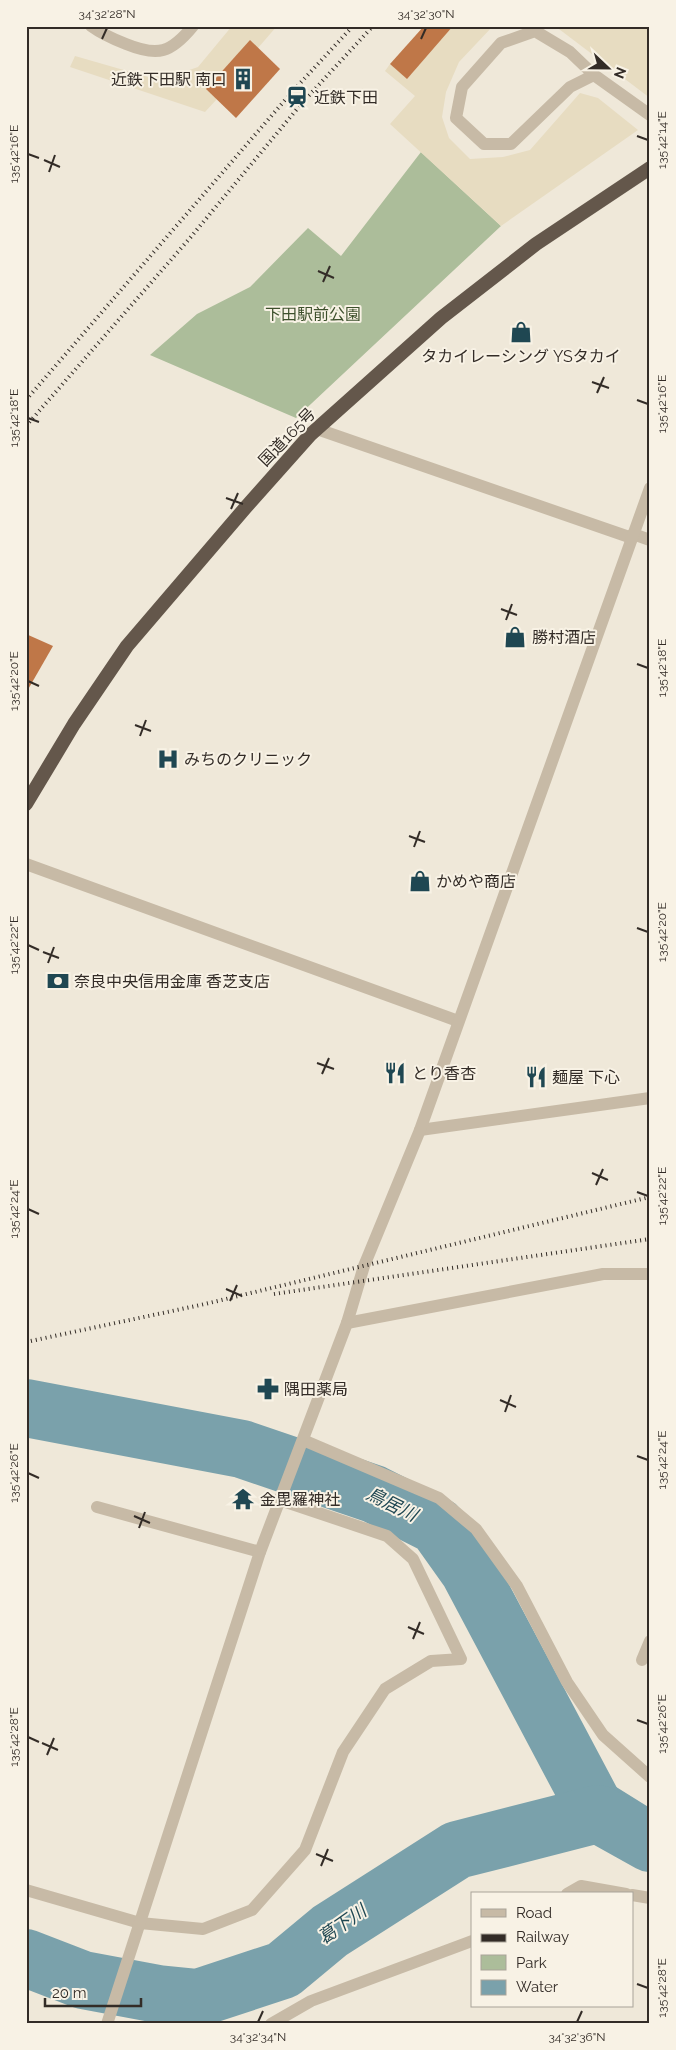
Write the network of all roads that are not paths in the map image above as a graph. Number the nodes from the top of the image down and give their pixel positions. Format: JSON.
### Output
{"nodes":[{"id":1,"x":91,"y":26,"type":"edge"},
{"id":2,"x":193,"y":26,"type":"edge"},
{"id":3,"x":594,"y":75,"type":"junction"},
{"id":4,"x":650,"y":114,"type":"edge"},
{"id":5,"x":650,"y":168,"type":"edge"},
{"id":6,"x":317,"y":429,"type":"junction"},
{"id":7,"x":650,"y":488,"type":"edge"},
{"id":8,"x":632,"y":536,"type":"junction"},
{"id":9,"x":650,"y":540,"type":"edge"},
{"id":10,"x":26,"y":804,"type":"edge"},
{"id":11,"x":26,"y":864,"type":"edge"},
{"id":12,"x":458,"y":1021,"type":"junction"},
{"id":13,"x":650,"y":1098,"type":"edge"},
{"id":14,"x":420,"y":1130,"type":"junction"},
{"id":15,"x":650,"y":1274,"type":"edge"},
{"id":16,"x":347,"y":1323,"type":"junction"},
{"id":17,"x":303,"y":1440,"type":"junction"},
{"id":18,"x":280,"y":1500,"type":"junction"},
{"id":19,"x":97,"y":1507,"type":"dead end"},
{"id":20,"x":260,"y":1552,"type":"junction"},
{"id":21,"x":650,"y":1641,"type":"edge"},
{"id":22,"x":642,"y":1660,"type":"dead end"},
{"id":23,"x":650,"y":1777,"type":"edge"},
{"id":24,"x":26,"y":1890,"type":"edge"},
{"id":25,"x":570,"y":1892,"type":"edge"},
{"id":26,"x":615,"y":1892,"type":"edge"},
{"id":27,"x":634,"y":1895,"type":"edge"},
{"id":28,"x":650,"y":1898,"type":"edge"},
{"id":29,"x":140,"y":1923,"type":"junction"},
{"id":30,"x":471,"y":1942,"type":"edge"},
{"id":31,"x":107,"y":2024,"type":"edge"},
{"id":32,"x":271,"y":2024,"type":"edge"}],
"edges":[{"from":1,"to":2,"type":"street"},
{"from":3,"to":3,"type":"street"},
{"from":3,"to":4,"type":"street"},
{"from":5,"to":6,"type":"highway","name":"国道165号"},
{"from":6,"to":8,"type":"street"},
{"from":6,"to":10,"type":"highway","name":"国道165号"},
{"from":7,"to":8,"type":"street"},
{"from":8,"to":9,"type":"street"},
{"from":8,"to":12,"type":"street"},
{"from":11,"to":12,"type":"street"},
{"from":12,"to":14,"type":"street"},
{"from":13,"to":14,"type":"street"},
{"from":14,"to":16,"type":"street"},
{"from":15,"to":16,"type":"street"},
{"from":16,"to":17,"type":"street"},
{"from":17,"to":18,"type":"street"},
{"from":17,"to":23,"type":"street"},
{"from":18,"to":20,"type":"street"},
{"from":18,"to":29,"type":"street"},
{"from":19,"to":20,"type":"street"},
{"from":20,"to":29,"type":"street"},
{"from":21,"to":22,"type":"street"},
{"from":24,"to":29,"type":"street"},
{"from":25,"to":26,"type":"street"},
{"from":27,"to":28,"type":"street"},
{"from":29,"to":31,"type":"street"},
{"from":30,"to":32,"type":"street"}]}
